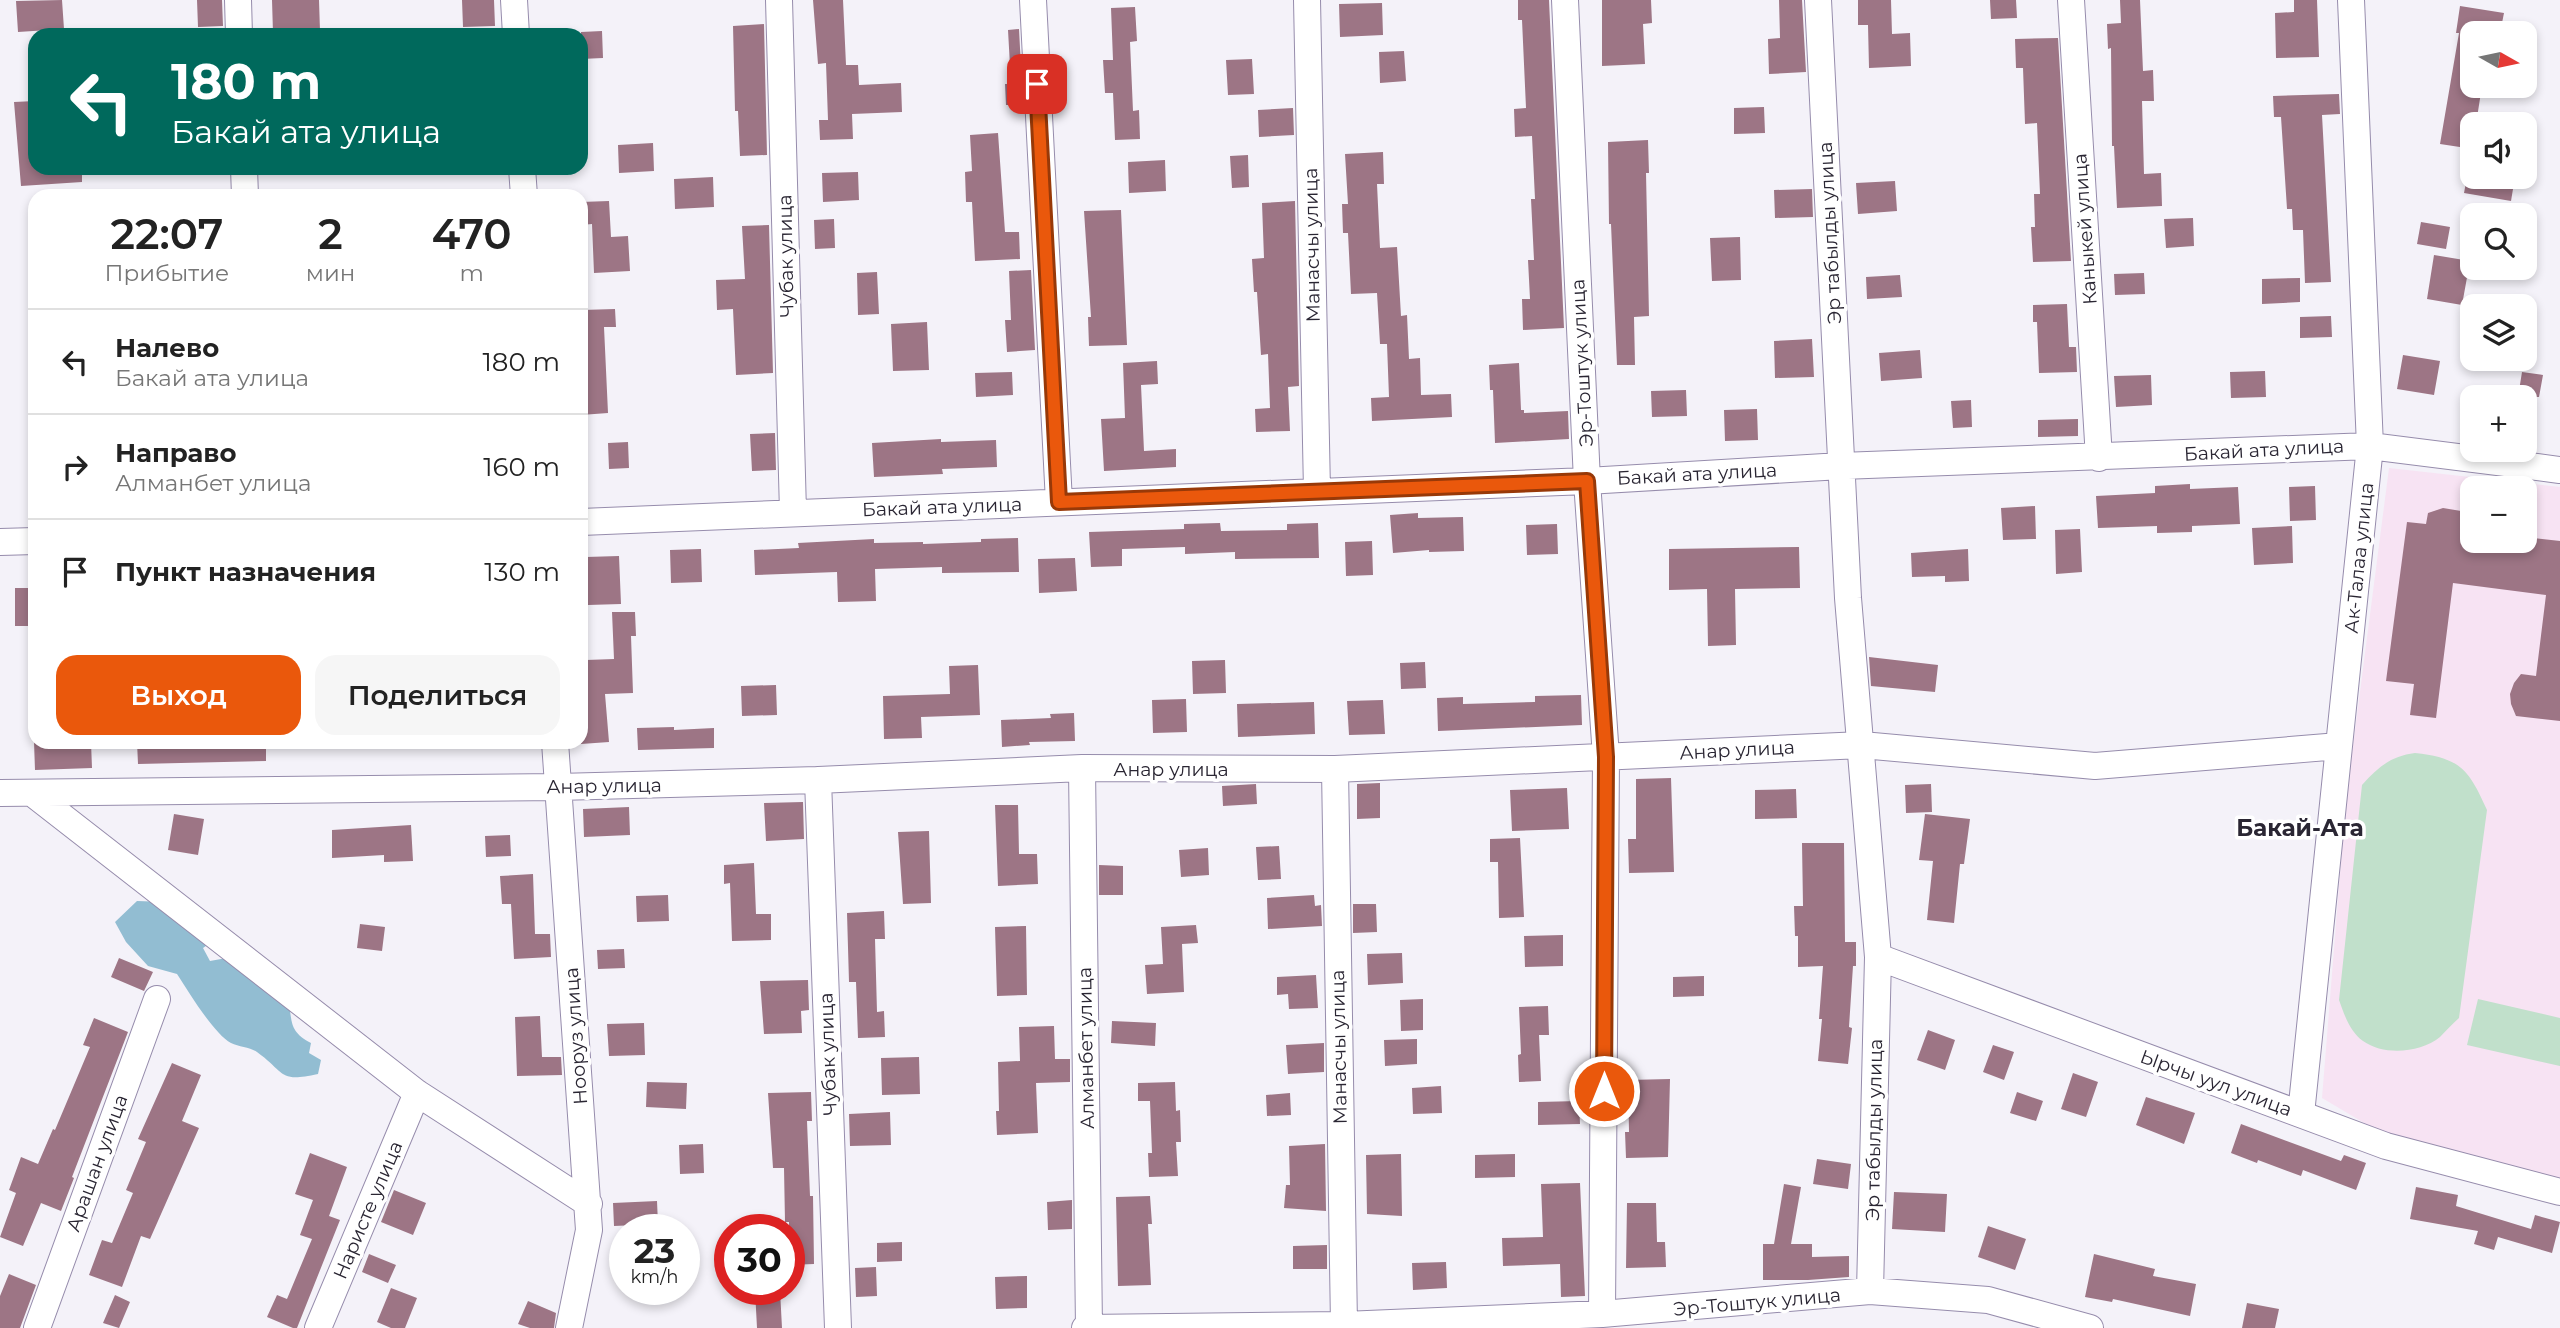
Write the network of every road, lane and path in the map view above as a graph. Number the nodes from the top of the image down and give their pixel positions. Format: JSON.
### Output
{"nodes":[{"id":1,"x":238,"y":0,"type":"edge"},
{"id":2,"x":514,"y":0,"type":"edge"},
{"id":3,"x":779,"y":0,"type":"edge"},
{"id":4,"x":1032,"y":0,"type":"edge"},
{"id":5,"x":1307,"y":0,"type":"edge"},
{"id":6,"x":1565,"y":0,"type":"edge"},
{"id":7,"x":1818,"y":0,"type":"edge"},
{"id":8,"x":2071,"y":0,"type":"edge"},
{"id":9,"x":2351,"y":0,"type":"edge"},
{"id":10,"x":239,"y":28,"type":"edge"},
{"id":11,"x":516,"y":28,"type":"edge"},
{"id":12,"x":2370,"y":446,"type":"junction"},
{"id":13,"x":2099,"y":458,"type":"junction"},
{"id":14,"x":1841,"y":466,"type":"junction"},
{"id":15,"x":2560,"y":470,"type":"edge"},
{"id":16,"x":1587,"y":481,"type":"junction"},
{"id":17,"x":1317,"y":491,"type":"junction"},
{"id":18,"x":1059,"y":502,"type":"junction"},
{"id":19,"x":793,"y":512,"type":"junction"},
{"id":20,"x":588,"y":522,"type":"edge"},
{"id":21,"x":28,"y":541,"type":"edge"},
{"id":22,"x":0,"y":542,"type":"edge"},
{"id":23,"x":1862,"y":745,"type":"junction"},
{"id":24,"x":2339,"y":746,"type":"junction"},
{"id":25,"x":555,"y":749,"type":"edge"},
{"id":26,"x":1606,"y":757,"type":"junction"},
{"id":27,"x":1082,"y":768,"type":"junction"},
{"id":28,"x":1335,"y":769,"type":"junction"},
{"id":29,"x":818,"y":780,"type":"junction"},
{"id":30,"x":558,"y":787,"type":"junction"},
{"id":31,"x":0,"y":793,"type":"edge"},
{"id":32,"x":32,"y":793,"type":"junction"},
{"id":33,"x":1878,"y":957,"type":"junction"},
{"id":34,"x":157,"y":999,"type":"dead end"},
{"id":35,"x":417,"y":1093,"type":"junction"},
{"id":36,"x":2301,"y":1114,"type":"junction"},
{"id":37,"x":2560,"y":1192,"type":"edge"},
{"id":38,"x":589,"y":1204,"type":"junction"},
{"id":39,"x":1870,"y":1292,"type":"junction"},
{"id":40,"x":1602,"y":1314,"type":"junction"},
{"id":41,"x":1650,"y":1320,"type":"edge"},
{"id":42,"x":1344,"y":1325,"type":"junction"},
{"id":43,"x":37,"y":1328,"type":"edge"},
{"id":44,"x":318,"y":1328,"type":"edge"},
{"id":45,"x":569,"y":1328,"type":"edge"},
{"id":46,"x":838,"y":1328,"type":"edge"},
{"id":47,"x":1087,"y":1328,"type":"edge"},
{"id":48,"x":2090,"y":1328,"type":"edge"}],
"edges":[{"from":1,"to":10,"type":"street"},
{"from":2,"to":11,"type":"street"},
{"from":3,"to":19,"type":"street","name":"Чубак улица"},
{"from":4,"to":18,"type":"street"},
{"from":5,"to":17,"type":"street","name":"Манасчы улица"},
{"from":6,"to":16,"type":"street","name":"Эр-Тоштук улица"},
{"from":7,"to":14,"type":"street","name":"Эр табылды улица"},
{"from":8,"to":13,"type":"street","name":"Каныкей улица"},
{"from":9,"to":12,"type":"street","name":"Ак-Талаа улица"},
{"from":12,"to":13,"type":"street","name":"Бакай ата улица"},
{"from":12,"to":15,"type":"street","name":"Бакай ата улица"},
{"from":12,"to":24,"type":"street","name":"Ак-Талаа улица"},
{"from":13,"to":14,"type":"street","name":"Бакай ата улица"},
{"from":14,"to":16,"type":"street","name":"Бакай ата улица"},
{"from":14,"to":23,"type":"street","name":"Эр табылды улица"},
{"from":16,"to":17,"type":"street","name":"Бакай ата улица"},
{"from":16,"to":26,"type":"street","name":"Эр-Тоштук улица"},
{"from":17,"to":18,"type":"street","name":"Бакай ата улица"},
{"from":18,"to":19,"type":"street","name":"Бакай ата улица"},
{"from":19,"to":20,"type":"street","name":"Бакай ата улица"},
{"from":21,"to":22,"type":"street"},
{"from":23,"to":24,"type":"street","name":"Анар улица"},
{"from":23,"to":26,"type":"street","name":"Анар улица"},
{"from":23,"to":33,"type":"street","name":"Эр табылды улица"},
{"from":24,"to":36,"type":"street","name":"Ак-Талаа улица"},
{"from":25,"to":30,"type":"street","name":"Нооруз улица"},
{"from":26,"to":28,"type":"street","name":"Анар улица"},
{"from":26,"to":40,"type":"street","name":"Эр-Тоштук улица"},
{"from":27,"to":28,"type":"street","name":"Анар улица"},
{"from":27,"to":29,"type":"street","name":"Анар улица"},
{"from":27,"to":47,"type":"street","name":"Алманбет улица"},
{"from":28,"to":42,"type":"street","name":"Манасчы улица"},
{"from":29,"to":30,"type":"street","name":"Анар улица"},
{"from":29,"to":46,"type":"street","name":"Чубак улица"},
{"from":30,"to":32,"type":"street","name":"Анар улица"},
{"from":30,"to":38,"type":"street","name":"Нооруз улица"},
{"from":31,"to":32,"type":"street","name":"Анар улица"},
{"from":32,"to":35,"type":"street"},
{"from":33,"to":36,"type":"street","name":"Ырчы уул улица"},
{"from":33,"to":39,"type":"street","name":"Эр табылды улица"},
{"from":34,"to":43,"type":"street","name":"Арашан улица"},
{"from":35,"to":38,"type":"street"},
{"from":35,"to":44,"type":"street","name":"Наристе улица"},
{"from":36,"to":37,"type":"street","name":"Ырчы уул улица"},
{"from":38,"to":45,"type":"street","name":"Нооруз улица"},
{"from":39,"to":41,"type":"street","name":"Эр-Тоштук улица"},
{"from":39,"to":48,"type":"street"},
{"from":40,"to":41,"type":"street","name":"Эр-Тоштук улица"},
{"from":40,"to":42,"type":"street","name":"Эр-Тоштук улица"},
{"from":42,"to":47,"type":"street","name":"Эр-Тоштук улица"}]}
